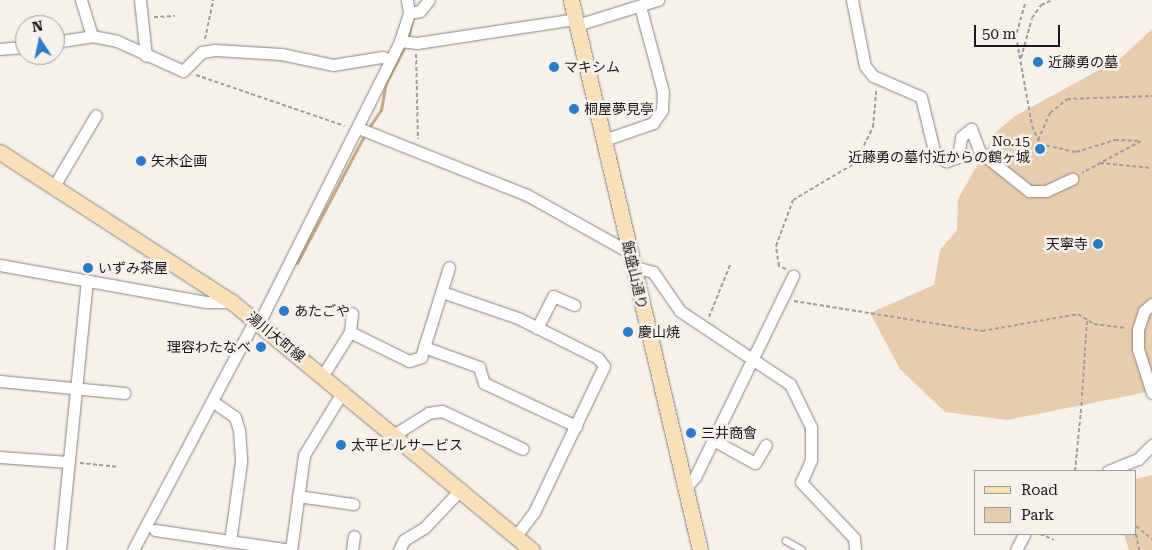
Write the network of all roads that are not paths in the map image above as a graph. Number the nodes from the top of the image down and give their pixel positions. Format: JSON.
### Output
{"nodes":[{"id":1,"x":81,"y":0,"type":"edge"},
{"id":2,"x":140,"y":0,"type":"edge"},
{"id":3,"x":407,"y":0,"type":"edge"},
{"id":4,"x":429,"y":0,"type":"edge"},
{"id":5,"x":571,"y":0,"type":"edge"},
{"id":6,"x":658,"y":0,"type":"edge"},
{"id":7,"x":852,"y":0,"type":"edge"},
{"id":8,"x":640,"y":6,"type":"junction"},
{"id":9,"x":409,"y":13,"type":"junction"},
{"id":10,"x":576,"y":22,"type":"junction"},
{"id":11,"x":92,"y":36,"type":"junction"},
{"id":12,"x":65,"y":40,"type":"edge"},
{"id":13,"x":400,"y":41,"type":"junction"},
{"id":14,"x":0,"y":47,"type":"edge"},
{"id":15,"x":15,"y":47,"type":"edge"},
{"id":16,"x":146,"y":56,"type":"junction"},
{"id":17,"x":391,"y":60,"type":"junction"},
{"id":18,"x":96,"y":114,"type":"dead end"},
{"id":19,"x":357,"y":130,"type":"junction"},
{"id":20,"x":604,"y":140,"type":"junction"},
{"id":21,"x":0,"y":152,"type":"edge"},
{"id":22,"x":1072,"y":179,"type":"road end"},
{"id":23,"x":54,"y":186,"type":"junction"},
{"id":24,"x":631,"y":259,"type":"junction"},
{"id":25,"x":0,"y":265,"type":"edge"},
{"id":26,"x":449,"y":268,"type":"dead end"},
{"id":27,"x":793,"y":276,"type":"road end"},
{"id":28,"x":87,"y":280,"type":"junction"},
{"id":29,"x":442,"y":292,"type":"junction"},
{"id":30,"x":232,"y":302,"type":"junction"},
{"id":31,"x":1152,"y":304,"type":"edge"},
{"id":32,"x":574,"y":305,"type":"dead end"},
{"id":33,"x":352,"y":313,"type":"dead end"},
{"id":34,"x":257,"y":322,"type":"junction"},
{"id":35,"x":537,"y":328,"type":"junction"},
{"id":36,"x":350,"y":332,"type":"junction"},
{"id":37,"x":424,"y":347,"type":"junction"},
{"id":38,"x":755,"y":358,"type":"junction"},
{"id":39,"x":323,"y":375,"type":"junction"},
{"id":40,"x":0,"y":381,"type":"edge"},
{"id":41,"x":76,"y":387,"type":"junction"},
{"id":42,"x":343,"y":391,"type":"junction"},
{"id":43,"x":124,"y":393,"type":"dead end"},
{"id":44,"x":1152,"y":393,"type":"edge"},
{"id":45,"x":212,"y":401,"type":"junction"},
{"id":46,"x":576,"y":426,"type":"junction"},
{"id":47,"x":395,"y":434,"type":"junction"},
{"id":48,"x":713,"y":440,"type":"junction"},
{"id":49,"x":766,"y":444,"type":"dead end"},
{"id":50,"x":1152,"y":445,"type":"edge"},
{"id":51,"x":523,"y":449,"type":"dead end"},
{"id":52,"x":0,"y":457,"type":"edge"},
{"id":53,"x":68,"y":462,"type":"junction"},
{"id":54,"x":1110,"y":470,"type":"edge"},
{"id":55,"x":685,"y":488,"type":"junction"},
{"id":56,"x":461,"y":489,"type":"junction"},
{"id":57,"x":298,"y":496,"type":"junction"},
{"id":58,"x":353,"y":504,"type":"dead end"},
{"id":59,"x":155,"y":530,"type":"dead end"},
{"id":60,"x":1024,"y":535,"type":"edge"},
{"id":61,"x":354,"y":536,"type":"dead end"},
{"id":62,"x":516,"y":536,"type":"junction"},
{"id":63,"x":230,"y":541,"type":"junction"},
{"id":64,"x":786,"y":541,"type":"dead end"},
{"id":65,"x":60,"y":550,"type":"edge"},
{"id":66,"x":134,"y":550,"type":"edge"},
{"id":67,"x":352,"y":550,"type":"edge"},
{"id":68,"x":399,"y":550,"type":"edge"},
{"id":69,"x":532,"y":550,"type":"edge"},
{"id":70,"x":700,"y":550,"type":"edge"},
{"id":71,"x":802,"y":550,"type":"edge"},
{"id":72,"x":855,"y":550,"type":"edge"},
{"id":73,"x":1016,"y":550,"type":"edge"}],
"edges":[{"from":1,"to":11,"type":"street"},
{"from":2,"to":16,"type":"street"},
{"from":3,"to":9,"type":"street"},
{"from":4,"to":9,"type":"street"},
{"from":5,"to":10,"type":"main road","name":"飯盛山通り"},
{"from":6,"to":8,"type":"street"},
{"from":7,"to":22,"type":"street"},
{"from":8,"to":10,"type":"street"},
{"from":8,"to":20,"type":"street"},
{"from":9,"to":13,"type":"street"},
{"from":10,"to":13,"type":"street"},
{"from":10,"to":20,"type":"main road","name":"飯盛山通り"},
{"from":11,"to":12,"type":"street"},
{"from":11,"to":16,"type":"street"},
{"from":13,"to":17,"type":"street"},
{"from":14,"to":15,"type":"street"},
{"from":16,"to":17,"type":"street"},
{"from":17,"to":19,"type":"street"},
{"from":18,"to":23,"type":"street"},
{"from":19,"to":24,"type":"street"},
{"from":19,"to":34,"type":"street"},
{"from":20,"to":24,"type":"main road","name":"飯盛山通り"},
{"from":21,"to":23,"type":"main road","name":"湯川大町線"},
{"from":23,"to":30,"type":"main road","name":"湯川大町線"},
{"from":24,"to":38,"type":"street"},
{"from":24,"to":55,"type":"main road","name":"飯盛山通り"},
{"from":25,"to":28,"type":"street"},
{"from":26,"to":29,"type":"street"},
{"from":27,"to":38,"type":"street"},
{"from":28,"to":30,"type":"street"},
{"from":28,"to":41,"type":"street"},
{"from":29,"to":35,"type":"street"},
{"from":29,"to":37,"type":"street"},
{"from":30,"to":34,"type":"main road","name":"湯川大町線"},
{"from":31,"to":44,"type":"street"},
{"from":32,"to":35,"type":"street"},
{"from":33,"to":36,"type":"street"},
{"from":34,"to":39,"type":"main road","name":"湯川大町線"},
{"from":34,"to":45,"type":"street"},
{"from":35,"to":46,"type":"street"},
{"from":36,"to":37,"type":"street"},
{"from":36,"to":39,"type":"street"},
{"from":37,"to":46,"type":"street"},
{"from":38,"to":48,"type":"street"},
{"from":38,"to":72,"type":"street"},
{"from":39,"to":42,"type":"main road","name":"湯川大町線"},
{"from":40,"to":41,"type":"street"},
{"from":41,"to":43,"type":"street"},
{"from":41,"to":53,"type":"street"},
{"from":42,"to":47,"type":"main road","name":"湯川大町線"},
{"from":42,"to":57,"type":"street"},
{"from":45,"to":63,"type":"street"},
{"from":45,"to":66,"type":"street"},
{"from":46,"to":62,"type":"street"},
{"from":47,"to":51,"type":"street"},
{"from":47,"to":56,"type":"main road","name":"湯川大町線"},
{"from":48,"to":49,"type":"street"},
{"from":48,"to":55,"type":"street"},
{"from":50,"to":54,"type":"street"},
{"from":52,"to":53,"type":"street"},
{"from":53,"to":65,"type":"street"},
{"from":55,"to":70,"type":"main road","name":"飯盛山通り"},
{"from":56,"to":62,"type":"main road","name":"湯川大町線"},
{"from":56,"to":68,"type":"street"},
{"from":57,"to":58,"type":"street"},
{"from":57,"to":63,"type":"street"},
{"from":59,"to":63,"type":"street"},
{"from":60,"to":73,"type":"street"},
{"from":61,"to":67,"type":"street"},
{"from":62,"to":69,"type":"main road","name":"湯川大町線"},
{"from":64,"to":71,"type":"lane"}]}
